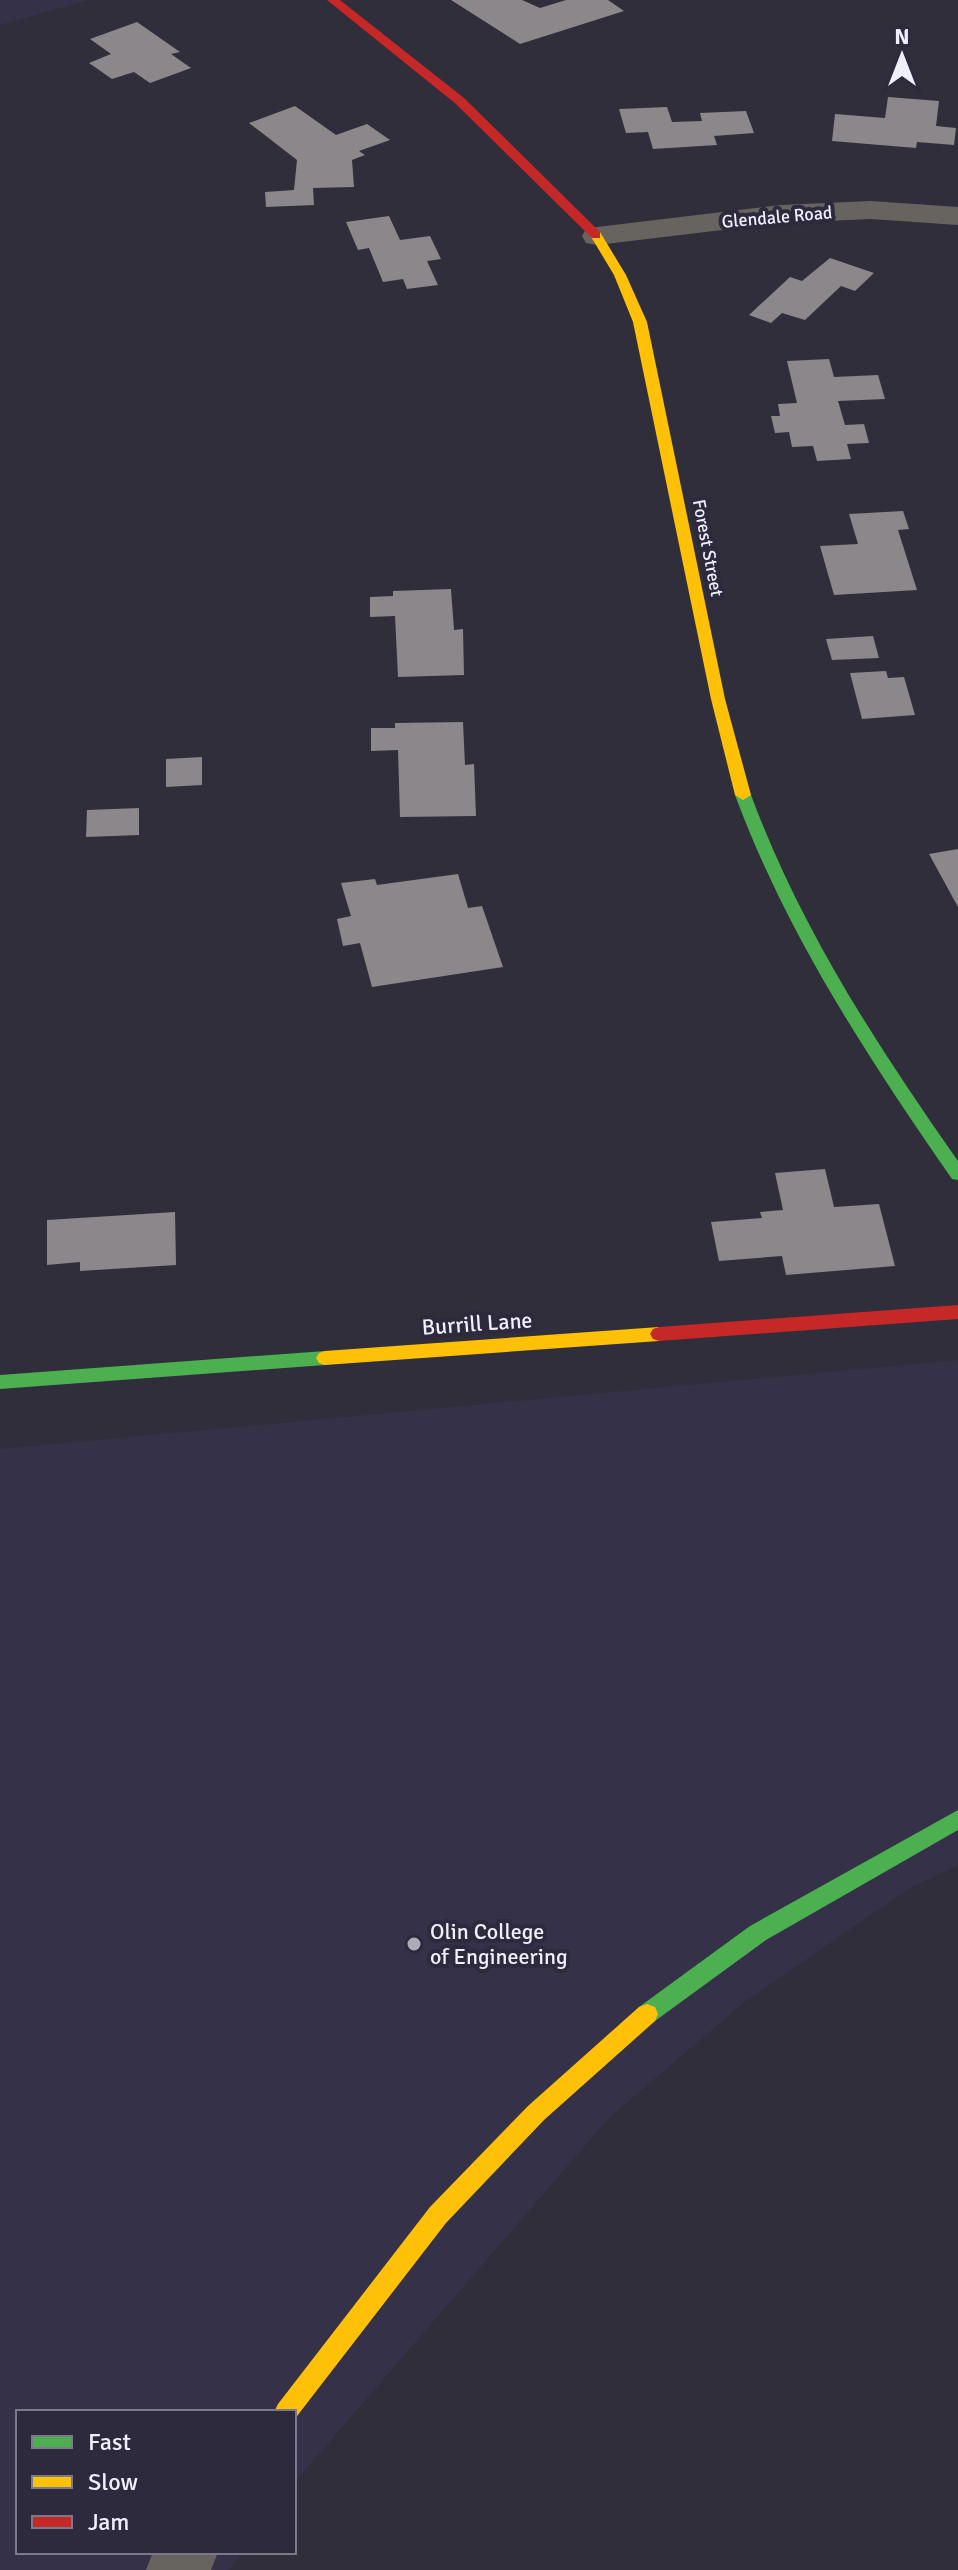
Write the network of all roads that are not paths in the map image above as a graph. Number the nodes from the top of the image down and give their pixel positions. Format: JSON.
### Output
{"nodes":[{"id":1,"x":333,"y":0,"type":"edge"},
{"id":2,"x":958,"y":216,"type":"edge"},
{"id":3,"x":597,"y":236,"type":"junction"},
{"id":4,"x":958,"y":1174,"type":"edge"},
{"id":5,"x":958,"y":1312,"type":"edge"},
{"id":6,"x":0,"y":1382,"type":"edge"},
{"id":7,"x":958,"y":1819,"type":"edge"},
{"id":8,"x":288,"y":2410,"type":"edge"}],
"edges":[{"from":1,"to":3,"type":"street","name":"Forest Street"},
{"from":2,"to":3,"type":"street","name":"Glendale Road"},
{"from":3,"to":4,"type":"street","name":"Forest Street"},
{"from":5,"to":6,"type":"street","name":"Burrill Lane"},
{"from":7,"to":8,"type":"street"}]}
